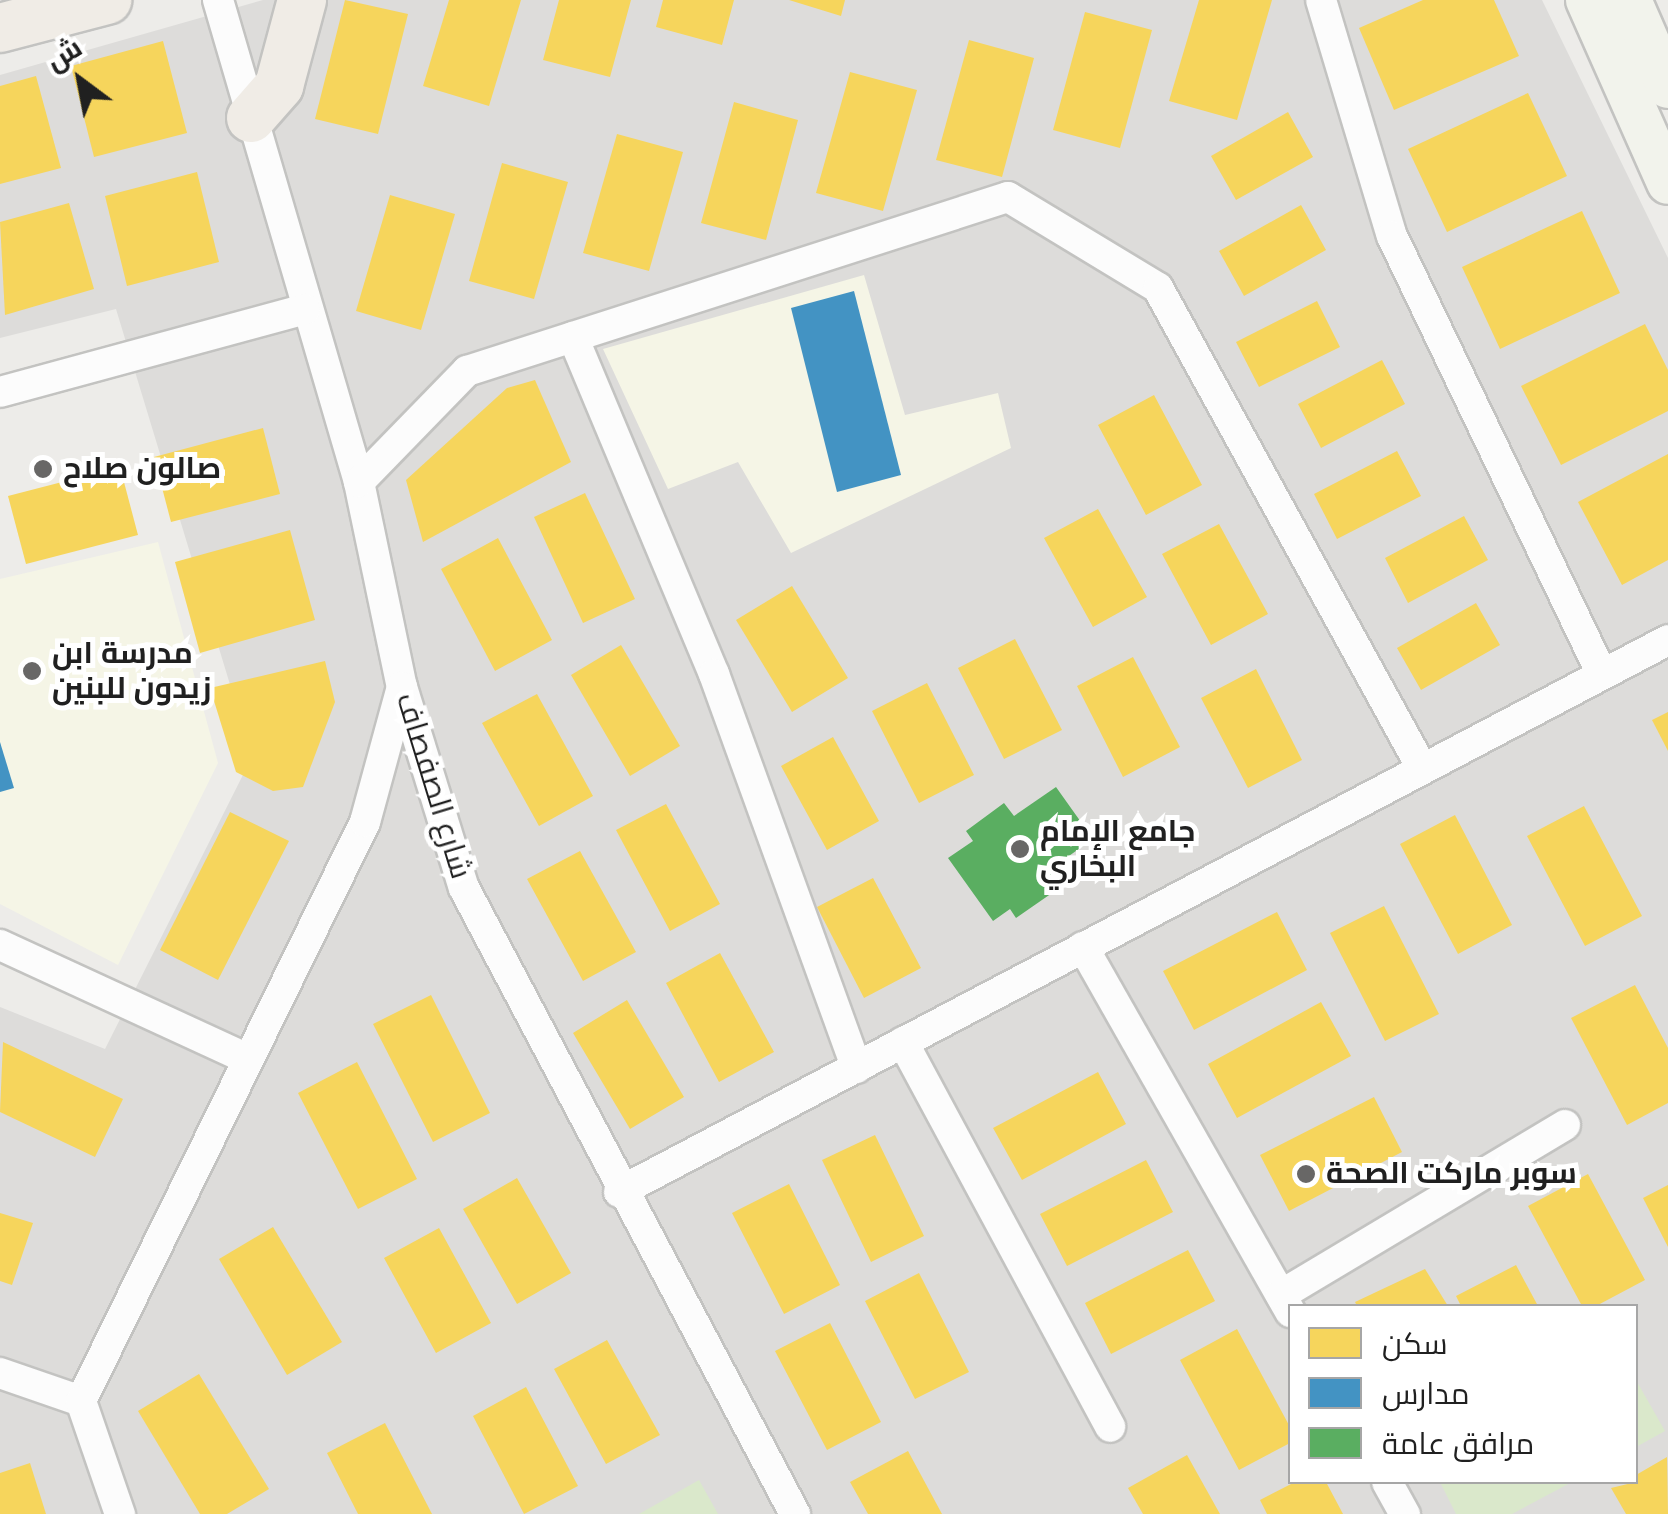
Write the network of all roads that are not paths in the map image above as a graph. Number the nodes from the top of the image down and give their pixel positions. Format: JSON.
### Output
{"nodes":[{"id":1,"x":106,"y":0,"type":"edge"},
{"id":2,"x":218,"y":0,"type":"edge"},
{"id":3,"x":302,"y":0,"type":"edge"},
{"id":4,"x":1321,"y":0,"type":"edge"},
{"id":5,"x":1588,"y":0,"type":"edge"},
{"id":6,"x":1630,"y":0,"type":"edge"},
{"id":7,"x":0,"y":28,"type":"edge"},
{"id":8,"x":1668,"y":87,"type":"edge"},
{"id":9,"x":251,"y":118,"type":"junction"},
{"id":10,"x":1668,"y":183,"type":"edge"},
{"id":11,"x":305,"y":309,"type":"junction"},
{"id":12,"x":573,"y":337,"type":"junction"},
{"id":13,"x":0,"y":392,"type":"edge"},
{"id":14,"x":359,"y":482,"type":"junction"},
{"id":15,"x":1668,"y":640,"type":"edge"},
{"id":16,"x":1602,"y":674,"type":"junction"},
{"id":17,"x":402,"y":687,"type":"junction"},
{"id":18,"x":1422,"y":768,"type":"junction"},
{"id":19,"x":0,"y":945,"type":"edge"},
{"id":20,"x":1083,"y":947,"type":"junction"},
{"id":21,"x":903,"y":1042,"type":"junction"},
{"id":22,"x":248,"y":1059,"type":"junction"},
{"id":23,"x":856,"y":1068,"type":"junction"},
{"id":24,"x":1566,"y":1125,"type":"dead end"},
{"id":25,"x":619,"y":1192,"type":"junction"},
{"id":26,"x":1286,"y":1304,"type":"edge"},
{"id":27,"x":0,"y":1373,"type":"edge"},
{"id":28,"x":80,"y":1401,"type":"junction"},
{"id":29,"x":1110,"y":1427,"type":"dead end"},
{"id":30,"x":1388,"y":1484,"type":"edge"},
{"id":31,"x":120,"y":1514,"type":"edge"},
{"id":32,"x":795,"y":1514,"type":"edge"},
{"id":33,"x":1405,"y":1514,"type":"edge"}],
"edges":[{"from":1,"to":7,"type":"main road"},
{"from":2,"to":9,"type":"street","name":"شارع الصفصاف"},
{"from":3,"to":9,"type":"main road"},
{"from":4,"to":16,"type":"street"},
{"from":5,"to":10,"type":"main road"},
{"from":6,"to":8,"type":"main road"},
{"from":9,"to":11,"type":"street","name":"شارع الصفصاف"},
{"from":11,"to":13,"type":"street"},
{"from":11,"to":14,"type":"street","name":"شارع الصفصاف"},
{"from":12,"to":14,"type":"street"},
{"from":12,"to":18,"type":"street"},
{"from":12,"to":23,"type":"street"},
{"from":14,"to":17,"type":"street","name":"شارع الصفصاف"},
{"from":15,"to":16,"type":"street"},
{"from":16,"to":18,"type":"street"},
{"from":17,"to":22,"type":"street"},
{"from":17,"to":25,"type":"street","name":"شارع الصفصاف"},
{"from":18,"to":20,"type":"street"},
{"from":19,"to":22,"type":"street"},
{"from":20,"to":21,"type":"street"},
{"from":20,"to":26,"type":"street"},
{"from":21,"to":23,"type":"street"},
{"from":21,"to":29,"type":"street"},
{"from":22,"to":28,"type":"street"},
{"from":23,"to":25,"type":"street"},
{"from":24,"to":26,"type":"street"},
{"from":25,"to":32,"type":"street","name":"شارع الصفصاف"},
{"from":27,"to":28,"type":"street"},
{"from":28,"to":31,"type":"street"},
{"from":30,"to":33,"type":"street"}]}
